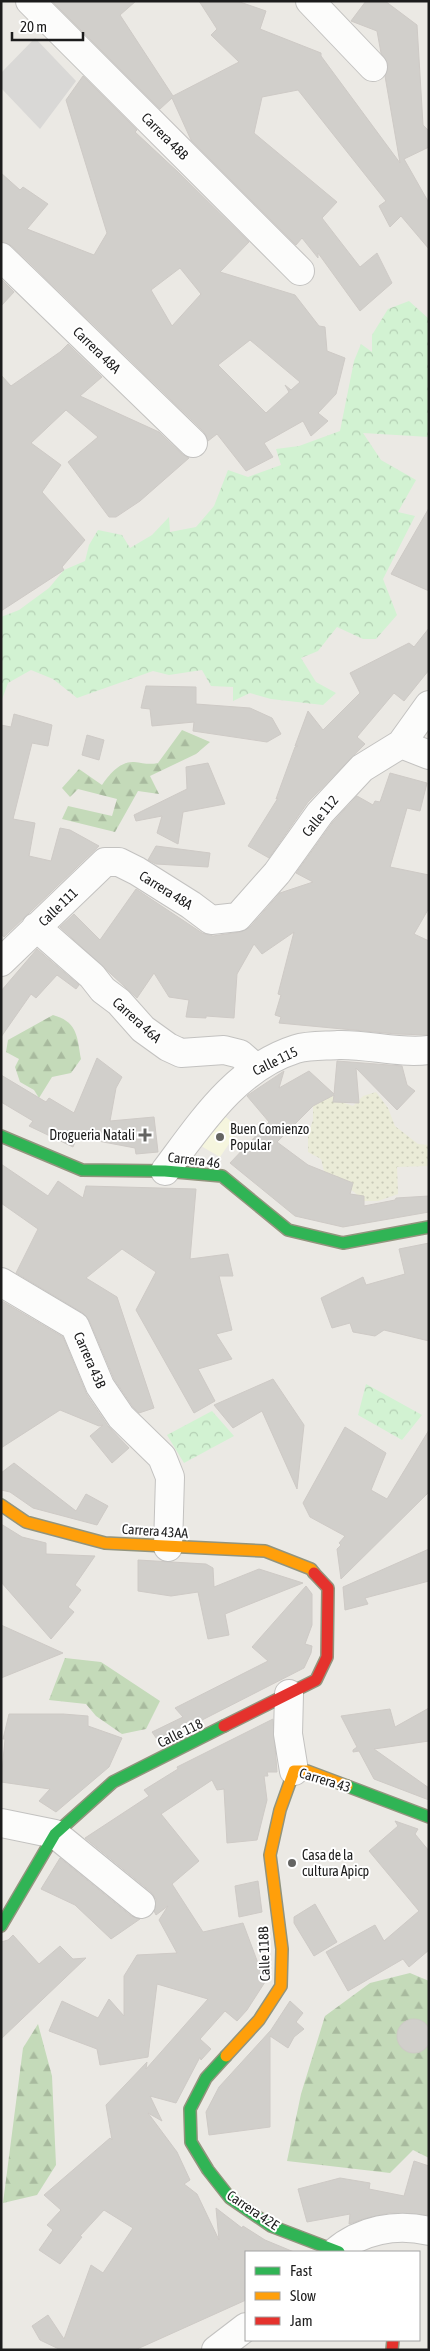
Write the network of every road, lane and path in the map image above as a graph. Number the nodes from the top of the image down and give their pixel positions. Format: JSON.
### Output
{"nodes":[{"id":1,"x":30,"y":1,"type":"edge"},
{"id":2,"x":310,"y":1,"type":"edge"},
{"id":3,"x":373,"y":67,"type":"dead end"},
{"id":4,"x":1,"y":257,"type":"edge"},
{"id":5,"x":300,"y":271,"type":"dead end"},
{"id":6,"x":193,"y":443,"type":"dead end"},
{"id":7,"x":429,"y":705,"type":"edge"},
{"id":8,"x":401,"y":744,"type":"junction"},
{"id":9,"x":429,"y":755,"type":"edge"},
{"id":10,"x":119,"y":862,"type":"joint"},
{"id":11,"x":211,"y":920,"type":"joint"},
{"id":12,"x":36,"y":927,"type":"junction"},
{"id":13,"x":1,"y":962,"type":"edge"},
{"id":14,"x":429,"y":1050,"type":"edge"},
{"id":15,"x":256,"y":1068,"type":"junction"},
{"id":16,"x":1,"y":1136,"type":"edge"},
{"id":17,"x":165,"y":1171,"type":"junction"},
{"id":18,"x":429,"y":1227,"type":"edge"},
{"id":19,"x":1,"y":1282,"type":"edge"},
{"id":20,"x":1,"y":1505,"type":"edge"},
{"id":21,"x":168,"y":1547,"type":"junction"},
{"id":22,"x":311,"y":1568,"type":"joint"},
{"id":23,"x":289,"y":1694,"type":"junction"},
{"id":24,"x":294,"y":1771,"type":"junction"},
{"id":25,"x":429,"y":1817,"type":"edge"},
{"id":26,"x":1,"y":1823,"type":"edge"},
{"id":27,"x":55,"y":1834,"type":"junction"},
{"id":28,"x":141,"y":1904,"type":"dead end"},
{"id":29,"x":1,"y":1926,"type":"edge"},
{"id":30,"x":190,"y":2109,"type":"joint"},
{"id":31,"x":429,"y":2231,"type":"edge"},
{"id":32,"x":334,"y":2251,"type":"edge"},
{"id":33,"x":338,"y":2251,"type":"edge"},
{"id":34,"x":245,"y":2328,"type":"edge"},
{"id":35,"x":216,"y":2350,"type":"edge"}],
"edges":[{"from":1,"to":5,"type":"street","name":"Carrera 48B"},
{"from":2,"to":3,"type":"street"},
{"from":4,"to":6,"type":"street","name":"Carrera 48A"},
{"from":7,"to":8,"type":"street","name":"Calle 112"},
{"from":8,"to":9,"type":"street"},
{"from":8,"to":11,"type":"street","name":"Calle 112"},
{"from":10,"to":11,"type":"street","name":"Carrera 48A"},
{"from":10,"to":12,"type":"street","name":"Calle 111"},
{"from":12,"to":13,"type":"street","name":"Calle 111"},
{"from":12,"to":15,"type":"street","name":"Carrera 46A"},
{"from":14,"to":15,"type":"street","name":"Calle 115"},
{"from":15,"to":17,"type":"street","name":"Calle 115"},
{"from":16,"to":17,"type":"street","name":"Carrera 46"},
{"from":17,"to":18,"type":"street","name":"Carrera 46"},
{"from":19,"to":21,"type":"street","name":"Carrera 43B"},
{"from":20,"to":21,"type":"street","name":"Carrera 43AA"},
{"from":21,"to":22,"type":"street","name":"Carrera 43AA"},
{"from":22,"to":23,"type":"street","name":"Calle 118"},
{"from":23,"to":24,"type":"street","name":"Carrera 43"},
{"from":23,"to":27,"type":"street","name":"Calle 118"},
{"from":24,"to":25,"type":"street","name":"Carrera 43"},
{"from":24,"to":30,"type":"street","name":"Calle 118B"},
{"from":26,"to":27,"type":"street"},
{"from":27,"to":28,"type":"street"},
{"from":27,"to":29,"type":"street","name":"Calle 118"},
{"from":30,"to":32,"type":"street","name":"Carrera 42E"},
{"from":31,"to":33,"type":"street"},
{"from":34,"to":35,"type":"street"}]}
